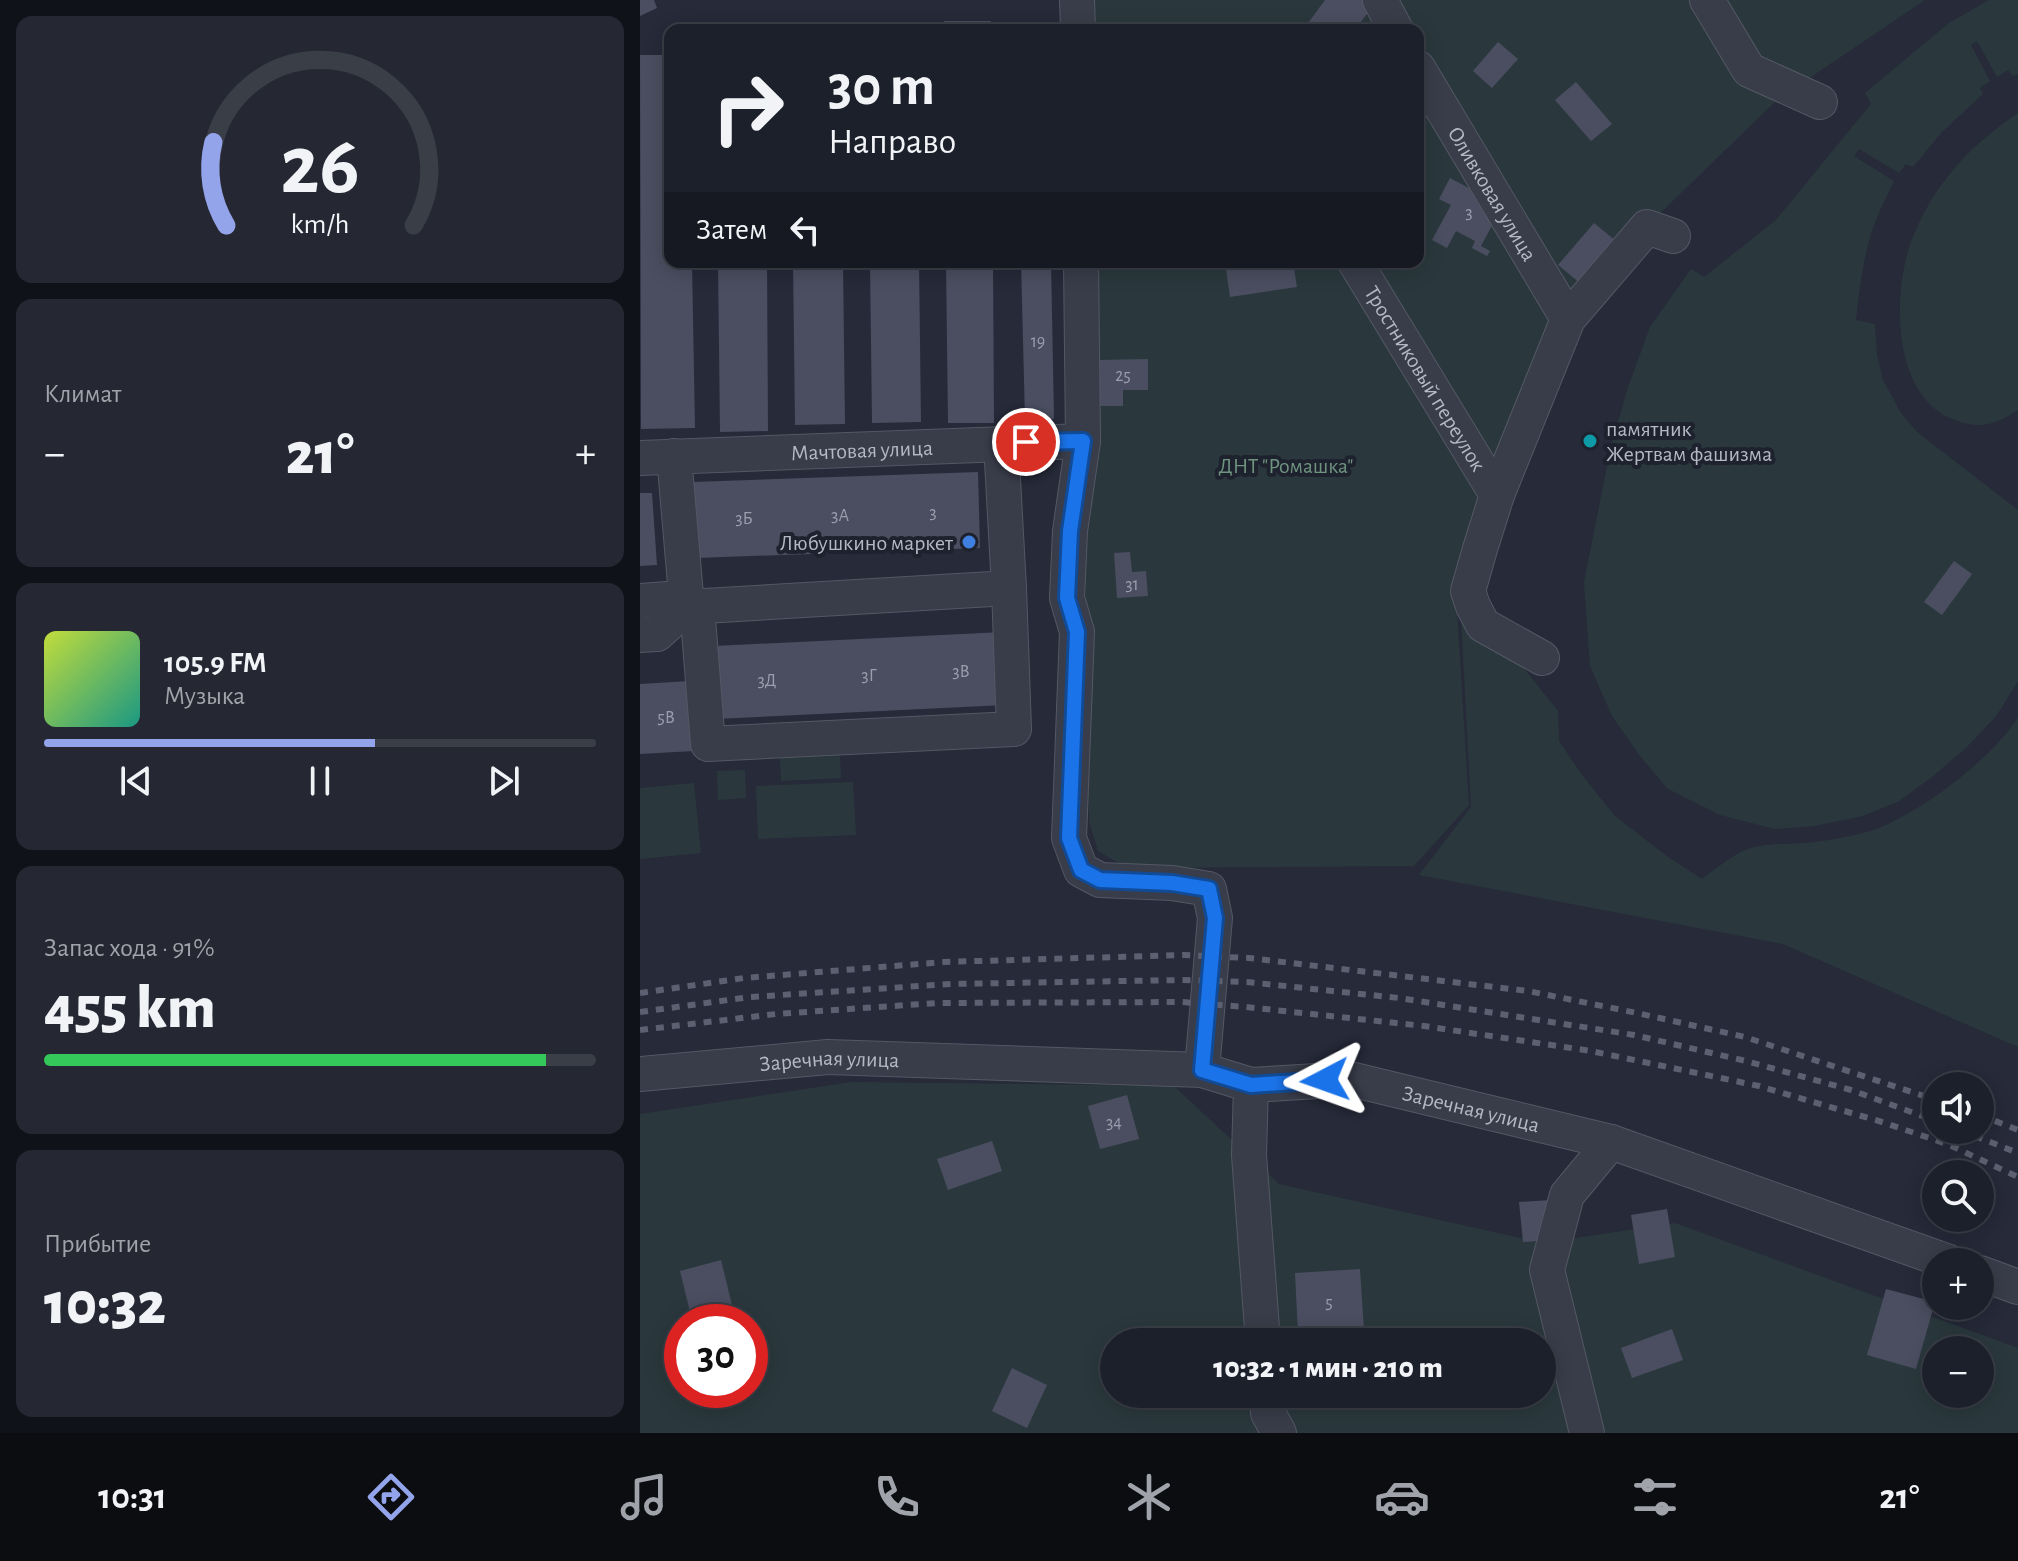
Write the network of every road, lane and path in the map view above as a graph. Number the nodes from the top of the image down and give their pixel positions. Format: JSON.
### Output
{"nodes":[{"id":1,"x":1077,"y":0,"type":"edge"},
{"id":2,"x":1380,"y":0,"type":"edge"},
{"id":3,"x":1707,"y":0,"type":"edge"},
{"id":4,"x":1078,"y":24,"type":"edge"},
{"id":5,"x":1393,"y":24,"type":"edge"},
{"id":6,"x":1424,"y":78,"type":"edge"},
{"id":7,"x":1820,"y":102,"type":"dead end"},
{"id":8,"x":1673,"y":236,"type":"dead end"},
{"id":9,"x":1081,"y":268,"type":"edge"},
{"id":10,"x":1359,"y":268,"type":"edge"},
{"id":11,"x":1568,"y":319,"type":"junction"},
{"id":12,"x":1083,"y":441,"type":"junction"},
{"id":13,"x":1001,"y":443,"type":"junction"},
{"id":14,"x":674,"y":456,"type":"junction"},
{"id":15,"x":640,"y":458,"type":"edge"},
{"id":16,"x":1497,"y":495,"type":"junction"},
{"id":17,"x":1009,"y":588,"type":"junction"},
{"id":18,"x":640,"y":601,"type":"edge"},
{"id":19,"x":692,"y":606,"type":"junction"},
{"id":20,"x":640,"y":635,"type":"edge"},
{"id":21,"x":1542,"y":658,"type":"dead end"},
{"id":22,"x":1202,"y":1070,"type":"junction"},
{"id":23,"x":640,"y":1074,"type":"edge"},
{"id":24,"x":1251,"y":1085,"type":"junction"},
{"id":25,"x":1611,"y":1142,"type":"junction"},
{"id":26,"x":1922,"y":1252,"type":"edge"},
{"id":27,"x":1994,"y":1278,"type":"edge"},
{"id":28,"x":2018,"y":1287,"type":"edge"},
{"id":29,"x":1262,"y":1328,"type":"edge"},
{"id":30,"x":1268,"y":1408,"type":"edge"},
{"id":31,"x":1279,"y":1433,"type":"edge"},
{"id":32,"x":1587,"y":1433,"type":"edge"}],
"edges":[{"from":1,"to":4,"type":"street"},
{"from":2,"to":5,"type":"street"},
{"from":3,"to":7,"type":"street"},
{"from":6,"to":11,"type":"street","name":"Оливковая улица"},
{"from":8,"to":11,"type":"street"},
{"from":9,"to":12,"type":"street"},
{"from":10,"to":16,"type":"street","name":"Тростниковый переулок"},
{"from":11,"to":16,"type":"street"},
{"from":12,"to":13,"type":"street","name":"Мачтовая улица"},
{"from":12,"to":22,"type":"street"},
{"from":13,"to":14,"type":"street","name":"Мачтовая улица"},
{"from":13,"to":17,"type":"street"},
{"from":14,"to":15,"type":"street","name":"Мачтовая улица"},
{"from":14,"to":19,"type":"street"},
{"from":16,"to":21,"type":"street"},
{"from":17,"to":19,"type":"street"},
{"from":17,"to":19,"type":"street"},
{"from":18,"to":19,"type":"street"},
{"from":19,"to":20,"type":"street"},
{"from":22,"to":23,"type":"street","name":"Заречная улица"},
{"from":22,"to":24,"type":"street","name":"Заречная улица"},
{"from":24,"to":25,"type":"street","name":"Заречная улица"},
{"from":24,"to":29,"type":"street"},
{"from":25,"to":26,"type":"street","name":"Заречная улица"},
{"from":25,"to":32,"type":"street"},
{"from":27,"to":28,"type":"street"},
{"from":30,"to":31,"type":"street"}]}
